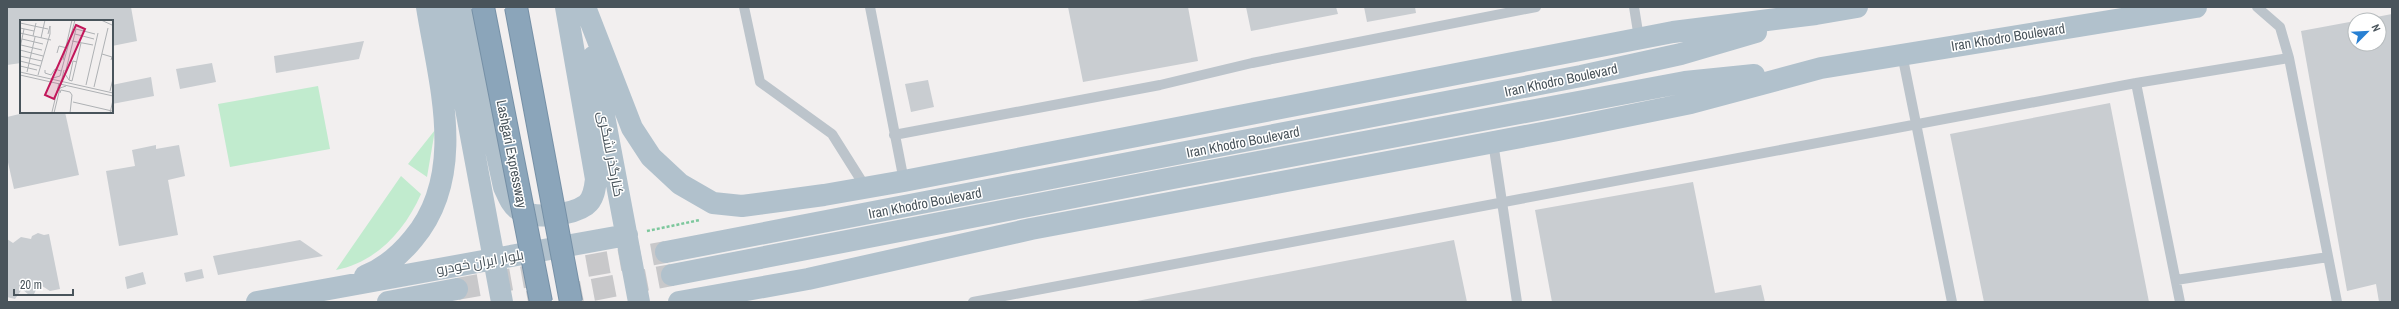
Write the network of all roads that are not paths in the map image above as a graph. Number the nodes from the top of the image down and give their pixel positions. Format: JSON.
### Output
{"nodes":[{"id":1,"x":427,"y":7,"type":"edge"},
{"id":2,"x":447,"y":7,"type":"edge"},
{"id":3,"x":465,"y":7,"type":"edge"},
{"id":4,"x":484,"y":7,"type":"edge"},
{"id":5,"x":516,"y":7,"type":"edge"},
{"id":6,"x":566,"y":7,"type":"edge"},
{"id":7,"x":584,"y":7,"type":"edge"},
{"id":8,"x":744,"y":7,"type":"edge"},
{"id":9,"x":870,"y":7,"type":"edge"},
{"id":10,"x":1536,"y":7,"type":"edge"},
{"id":11,"x":1634,"y":7,"type":"edge"},
{"id":12,"x":1857,"y":7,"type":"edge"},
{"id":13,"x":2196,"y":7,"type":"edge"},
{"id":14,"x":2257,"y":7,"type":"edge"},
{"id":15,"x":1816,"y":14,"type":"junction"},
{"id":16,"x":1639,"y":38,"type":"junction"},
{"id":17,"x":1902,"y":54,"type":"junction"},
{"id":18,"x":2289,"y":58,"type":"junction"},
{"id":19,"x":1821,"y":68,"type":"junction"},
{"id":20,"x":2136,"y":83,"type":"junction"},
{"id":21,"x":1916,"y":125,"type":"junction"},
{"id":22,"x":894,"y":135,"type":"junction"},
{"id":23,"x":1493,"y":142,"type":"junction"},
{"id":24,"x":904,"y":181,"type":"junction"},
{"id":25,"x":866,"y":188,"type":"junction"},
{"id":26,"x":1502,"y":201,"type":"junction"},
{"id":27,"x":627,"y":235,"type":"junction"},
{"id":28,"x":666,"y":252,"type":"tunnel mouth"},
{"id":29,"x":2328,"y":257,"type":"junction"},
{"id":30,"x":494,"y":259,"type":"junction"},
{"id":31,"x":672,"y":275,"type":"tunnel mouth"},
{"id":32,"x":808,"y":279,"type":"junction"},
{"id":33,"x":2176,"y":280,"type":"junction"},
{"id":34,"x":333,"y":288,"type":"junction"},
{"id":35,"x":458,"y":289,"type":"tunnel mouth"},
{"id":36,"x":257,"y":302,"type":"edge"},
{"id":37,"x":388,"y":302,"type":"edge"},
{"id":38,"x":502,"y":302,"type":"edge"},
{"id":39,"x":540,"y":302,"type":"edge"},
{"id":40,"x":571,"y":302,"type":"edge"},
{"id":41,"x":639,"y":302,"type":"edge"},
{"id":42,"x":679,"y":302,"type":"edge"},
{"id":43,"x":749,"y":302,"type":"edge"},
{"id":44,"x":973,"y":302,"type":"edge"},
{"id":45,"x":1517,"y":302,"type":"edge"},
{"id":46,"x":1952,"y":302,"type":"edge"},
{"id":47,"x":2180,"y":302,"type":"edge"},
{"id":48,"x":2337,"y":302,"type":"edge"}],
"edges":[{"from":1,"to":34,"type":"main road"},
{"from":2,"to":30,"type":"main road"},
{"from":3,"to":6,"type":"main road"},
{"from":4,"to":39,"type":"highway","name":"Lashgari Expressway","bridge":true},
{"from":5,"to":40,"type":"highway","bridge":true},
{"from":7,"to":25,"type":"main road"},
{"from":7,"to":27,"type":"main road","name":"کنارگذر لشگری"},
{"from":8,"to":25,"type":"lane"},
{"from":9,"to":22,"type":"lane"},
{"from":10,"to":22,"type":"lane"},
{"from":11,"to":16,"type":"lane"},
{"from":12,"to":15,"type":"main road","name":"Iran Khodro Boulevard"},
{"from":13,"to":17,"type":"main road","name":"Iran Khodro Boulevard"},
{"from":14,"to":18,"type":"lane"},
{"from":15,"to":16,"type":"main road","name":"Iran Khodro Boulevard"},
{"from":15,"to":28,"type":"main road","name":"Iran Khodro Boulevard"},
{"from":16,"to":24,"type":"main road","name":"Iran Khodro Boulevard"},
{"from":17,"to":19,"type":"main road","name":"Iran Khodro Boulevard"},
{"from":17,"to":21,"type":"lane"},
{"from":18,"to":20,"type":"lane"},
{"from":18,"to":29,"type":"lane"},
{"from":19,"to":23,"type":"main road","name":"Iran Khodro Boulevard"},
{"from":19,"to":31,"type":"main road","name":"Iran Khodro Boulevard"},
{"from":20,"to":21,"type":"lane"},
{"from":20,"to":33,"type":"lane"},
{"from":21,"to":26,"type":"lane"},
{"from":21,"to":46,"type":"lane"},
{"from":22,"to":24,"type":"lane"},
{"from":23,"to":26,"type":"lane"},
{"from":23,"to":32,"type":"main road","name":"Iran Khodro Boulevard"},
{"from":24,"to":25,"type":"main road","name":"Iran Khodro Boulevard"},
{"from":26,"to":44,"type":"lane"},
{"from":26,"to":45,"type":"lane"},
{"from":27,"to":30,"type":"main road","name":"بلوار ایران خودرو"},
{"from":27,"to":41,"type":"main road","name":"کنارگذر لشگری"},
{"from":29,"to":33,"type":"lane"},
{"from":29,"to":48,"type":"lane"},
{"from":30,"to":34,"type":"main road","name":"بلوار ایران خودرو"},
{"from":30,"to":38,"type":"main road"},
{"from":32,"to":42,"type":"main road"},
{"from":32,"to":43,"type":"main road"},
{"from":33,"to":47,"type":"lane"},
{"from":34,"to":36,"type":"main road"},
{"from":35,"to":37,"type":"main road"}]}
